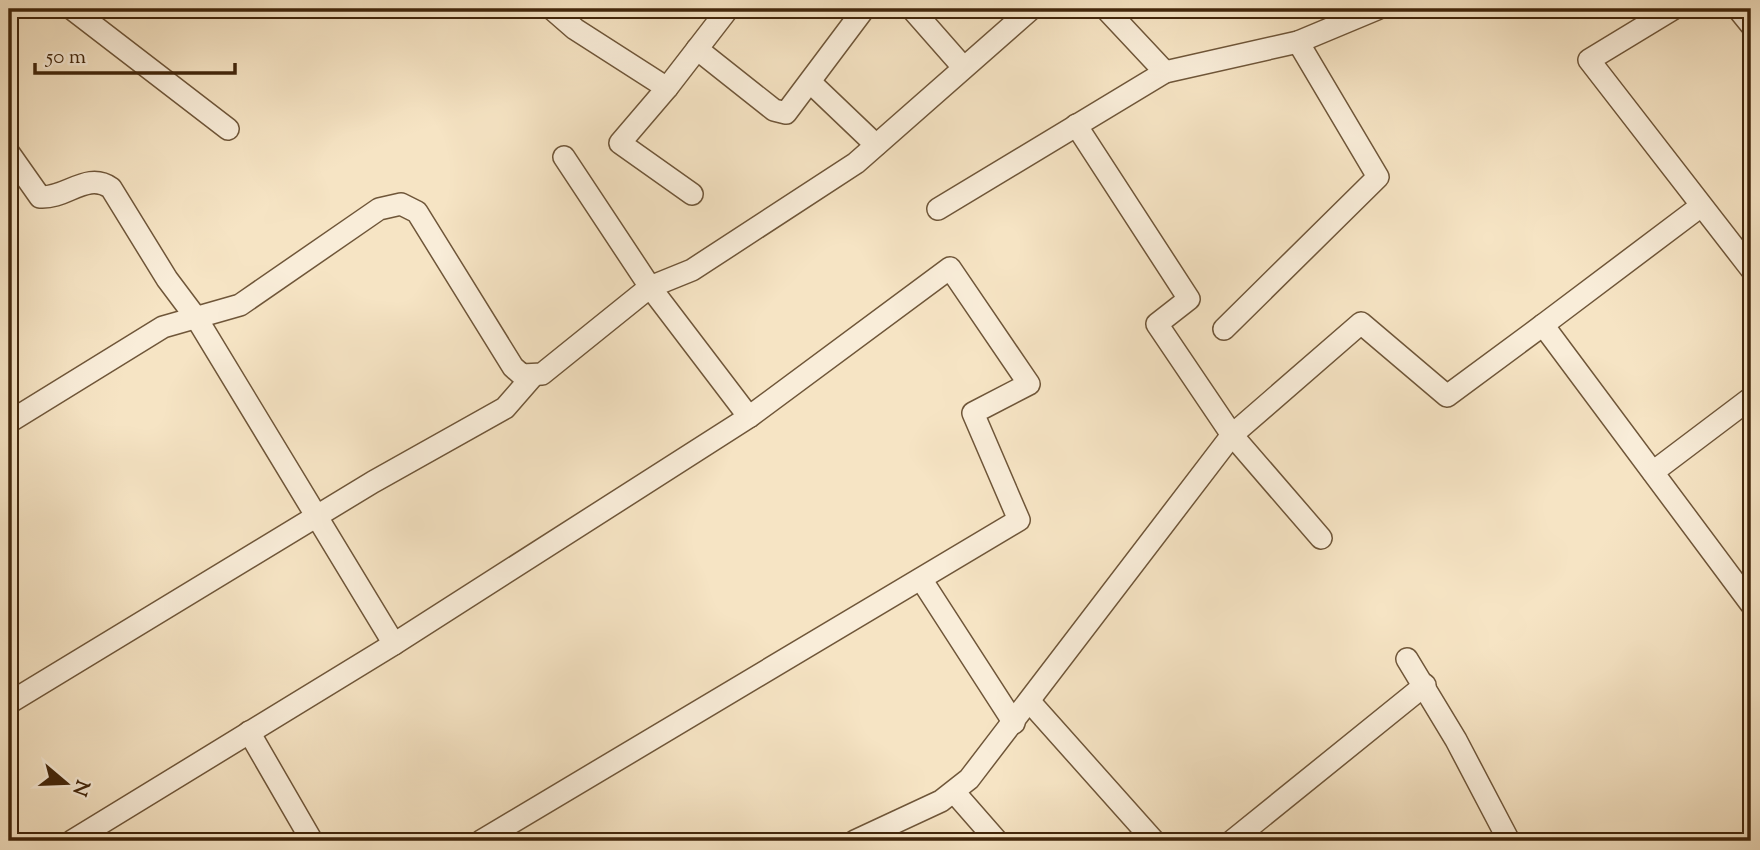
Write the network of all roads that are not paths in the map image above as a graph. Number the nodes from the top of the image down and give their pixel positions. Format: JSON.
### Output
{"nodes":[{"id":1,"x":72,"y":9,"type":"edge"},
{"id":2,"x":552,"y":9,"type":"edge"},
{"id":3,"x":728,"y":9,"type":"edge"},
{"id":4,"x":864,"y":9,"type":"edge"},
{"id":5,"x":912,"y":9,"type":"edge"},
{"id":6,"x":1031,"y":9,"type":"edge"},
{"id":7,"x":1106,"y":9,"type":"edge"},
{"id":8,"x":1377,"y":9,"type":"edge"},
{"id":9,"x":1673,"y":9,"type":"edge"},
{"id":10,"x":1738,"y":9,"type":"edge"},
{"id":11,"x":1751,"y":25,"type":"edge"},
{"id":12,"x":1298,"y":42,"type":"junction"},
{"id":13,"x":697,"y":49,"type":"junction"},
{"id":14,"x":963,"y":67,"type":"junction"},
{"id":15,"x":1165,"y":72,"type":"junction"},
{"id":16,"x":810,"y":82,"type":"junction"},
{"id":17,"x":667,"y":88,"type":"junction"},
{"id":18,"x":1076,"y":125,"type":"junction"},
{"id":19,"x":229,"y":129,"type":"dead end"},
{"id":20,"x":876,"y":145,"type":"junction"},
{"id":21,"x":9,"y":153,"type":"edge"},
{"id":22,"x":564,"y":157,"type":"dead end"},
{"id":23,"x":692,"y":194,"type":"dead end"},
{"id":24,"x":1701,"y":206,"type":"junction"},
{"id":25,"x":938,"y":209,"type":"dead end"},
{"id":26,"x":1751,"y":269,"type":"edge"},
{"id":27,"x":650,"y":287,"type":"junction"},
{"id":28,"x":197,"y":319,"type":"junction"},
{"id":29,"x":1543,"y":325,"type":"junction"},
{"id":30,"x":1224,"y":329,"type":"dead end"},
{"id":31,"x":532,"y":377,"type":"junction"},
{"id":32,"x":1751,"y":398,"type":"edge"},
{"id":33,"x":749,"y":417,"type":"junction"},
{"id":34,"x":9,"y":422,"type":"edge"},
{"id":35,"x":1232,"y":435,"type":"junction"},
{"id":36,"x":1653,"y":472,"type":"junction"},
{"id":37,"x":318,"y":516,"type":"junction"},
{"id":38,"x":1321,"y":538,"type":"dead end"},
{"id":39,"x":921,"y":579,"type":"junction"},
{"id":40,"x":1751,"y":604,"type":"edge"},
{"id":41,"x":394,"y":643,"type":"junction"},
{"id":42,"x":1407,"y":659,"type":"dead end"},
{"id":43,"x":1425,"y":685,"type":"junction"},
{"id":44,"x":1030,"y":702,"type":"junction"},
{"id":45,"x":9,"y":703,"type":"edge"},
{"id":46,"x":1014,"y":723,"type":"junction"},
{"id":47,"x":249,"y":732,"type":"junction"},
{"id":48,"x":955,"y":793,"type":"junction"},
{"id":49,"x":72,"y":841,"type":"edge"},
{"id":50,"x":312,"y":841,"type":"edge"},
{"id":51,"x":481,"y":841,"type":"edge"},
{"id":52,"x":855,"y":841,"type":"edge"},
{"id":53,"x":996,"y":841,"type":"edge"},
{"id":54,"x":1154,"y":841,"type":"edge"},
{"id":55,"x":1232,"y":841,"type":"edge"},
{"id":56,"x":1509,"y":841,"type":"edge"}],
"edges":[{"from":1,"to":19,"type":"street"},
{"from":2,"to":17,"type":"street"},
{"from":3,"to":13,"type":"street"},
{"from":4,"to":16,"type":"street"},
{"from":5,"to":14,"type":"street"},
{"from":6,"to":14,"type":"street"},
{"from":7,"to":15,"type":"street"},
{"from":8,"to":12,"type":"street"},
{"from":9,"to":24,"type":"street"},
{"from":10,"to":11,"type":"street"},
{"from":12,"to":15,"type":"street"},
{"from":12,"to":30,"type":"street"},
{"from":13,"to":16,"type":"street"},
{"from":13,"to":17,"type":"street"},
{"from":14,"to":20,"type":"street"},
{"from":15,"to":18,"type":"street"},
{"from":16,"to":20,"type":"street"},
{"from":17,"to":23,"type":"street"},
{"from":18,"to":25,"type":"street"},
{"from":18,"to":35,"type":"street"},
{"from":20,"to":27,"type":"street"},
{"from":21,"to":28,"type":"street"},
{"from":22,"to":27,"type":"street"},
{"from":24,"to":26,"type":"street"},
{"from":24,"to":29,"type":"street"},
{"from":27,"to":31,"type":"street"},
{"from":27,"to":33,"type":"street"},
{"from":28,"to":31,"type":"street"},
{"from":28,"to":34,"type":"street"},
{"from":28,"to":37,"type":"street"},
{"from":29,"to":35,"type":"street"},
{"from":29,"to":36,"type":"street"},
{"from":31,"to":37,"type":"street"},
{"from":32,"to":36,"type":"street"},
{"from":33,"to":39,"type":"street"},
{"from":33,"to":41,"type":"street"},
{"from":35,"to":38,"type":"street"},
{"from":35,"to":44,"type":"street"},
{"from":36,"to":40,"type":"street"},
{"from":37,"to":41,"type":"street"},
{"from":37,"to":45,"type":"street"},
{"from":39,"to":46,"type":"street"},
{"from":39,"to":51,"type":"street"},
{"from":41,"to":47,"type":"street"},
{"from":42,"to":43,"type":"street"},
{"from":43,"to":55,"type":"street"},
{"from":43,"to":56,"type":"street"},
{"from":44,"to":46,"type":"street"},
{"from":44,"to":54,"type":"street"},
{"from":46,"to":48,"type":"street"},
{"from":47,"to":49,"type":"street"},
{"from":47,"to":50,"type":"street"},
{"from":48,"to":52,"type":"street"},
{"from":48,"to":53,"type":"street"}]}
